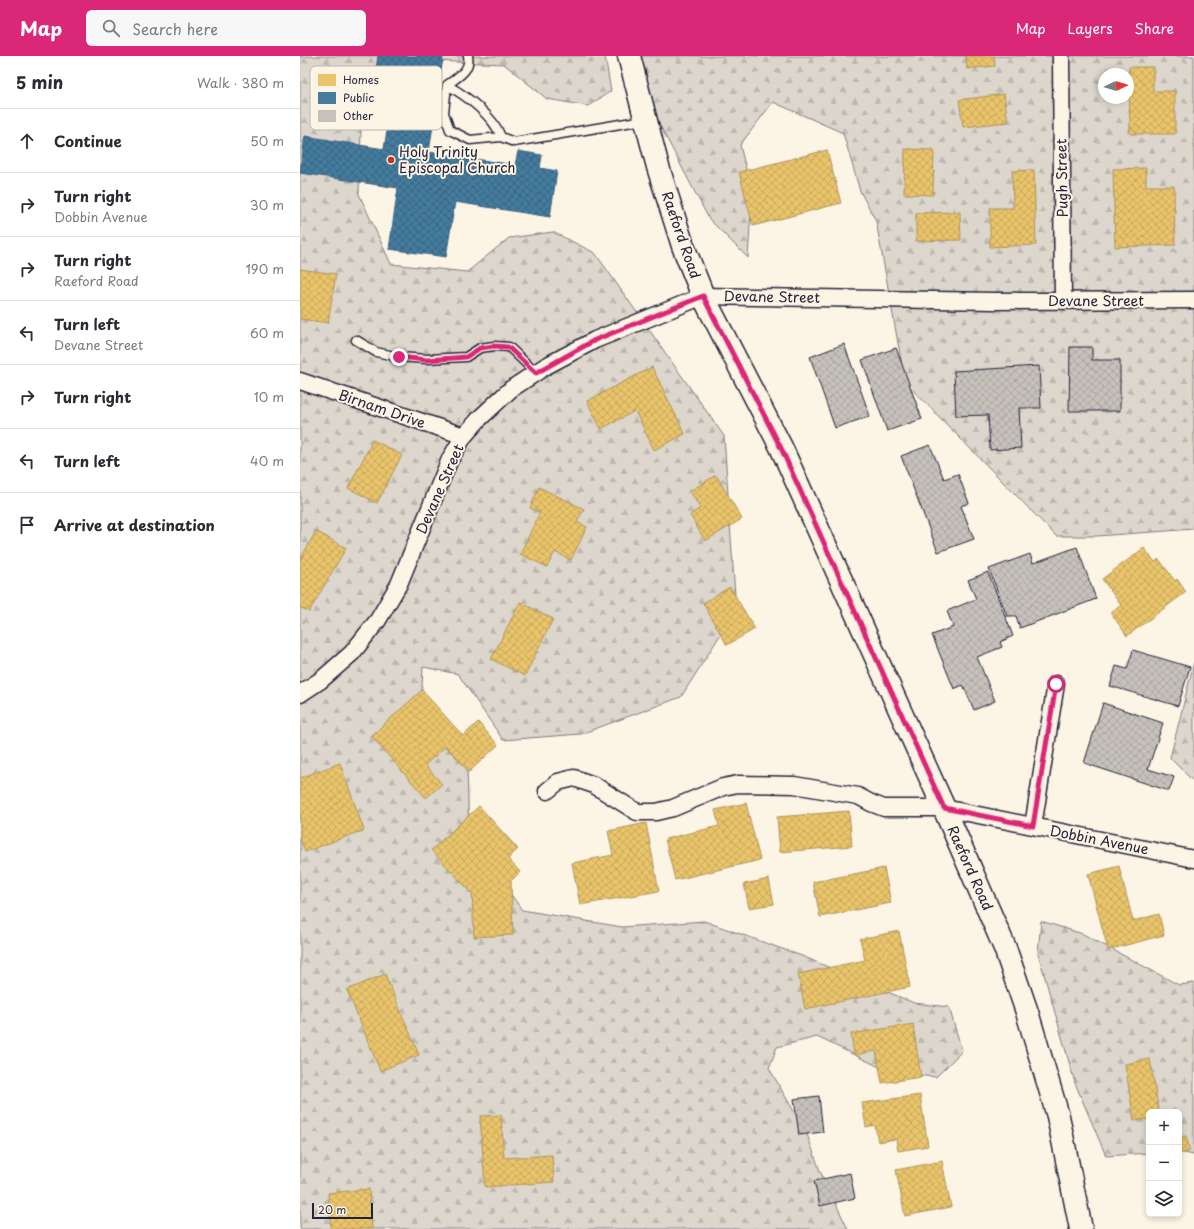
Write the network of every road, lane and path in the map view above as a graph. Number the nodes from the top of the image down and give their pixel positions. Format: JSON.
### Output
{"nodes":[{"id":1,"x":468,"y":56,"type":"edge"},
{"id":2,"x":629,"y":56,"type":"edge"},
{"id":3,"x":1061,"y":56,"type":"edge"},
{"id":4,"x":446,"y":85,"type":"junction"},
{"id":5,"x":646,"y":120,"type":"junction"},
{"id":6,"x":501,"y":137,"type":"junction"},
{"id":7,"x":703,"y":296,"type":"junction"},
{"id":8,"x":1194,"y":300,"type":"edge"},
{"id":9,"x":1064,"y":301,"type":"junction"},
{"id":10,"x":356,"y":340,"type":"dead end"},
{"id":11,"x":536,"y":373,"type":"junction"},
{"id":12,"x":300,"y":381,"type":"edge"},
{"id":13,"x":464,"y":436,"type":"junction"},
{"id":14,"x":1056,"y":684,"type":"dead end"},
{"id":15,"x":300,"y":694,"type":"edge"},
{"id":16,"x":547,"y":791,"type":"dead end"},
{"id":17,"x":944,"y":808,"type":"junction"},
{"id":18,"x":1033,"y":826,"type":"junction"},
{"id":19,"x":1194,"y":859,"type":"edge"},
{"id":20,"x":1081,"y":1229,"type":"edge"}],
"edges":[{"from":1,"to":4,"type":"lane"},
{"from":2,"to":5,"type":"main road","name":"Raeford Road"},
{"from":3,"to":9,"type":"street","name":"Pugh Street"},
{"from":4,"to":6,"type":"lane"},
{"from":4,"to":6,"type":"lane"},
{"from":5,"to":6,"type":"lane"},
{"from":5,"to":7,"type":"main road","name":"Raeford Road"},
{"from":7,"to":9,"type":"street","name":"Devane Street"},
{"from":7,"to":11,"type":"street","name":"Devane Street"},
{"from":7,"to":17,"type":"main road","name":"Raeford Road"},
{"from":8,"to":9,"type":"street","name":"Devane Street"},
{"from":10,"to":11,"type":"lane"},
{"from":11,"to":13,"type":"street","name":"Devane Street"},
{"from":12,"to":13,"type":"street","name":"Birnam Drive"},
{"from":13,"to":15,"type":"street","name":"Devane Street"},
{"from":14,"to":18,"type":"street"},
{"from":16,"to":17,"type":"street","name":"Dobbin Avenue"},
{"from":17,"to":18,"type":"street","name":"Dobbin Avenue"},
{"from":17,"to":20,"type":"main road","name":"Raeford Road"},
{"from":18,"to":19,"type":"street","name":"Dobbin Avenue"}]}
